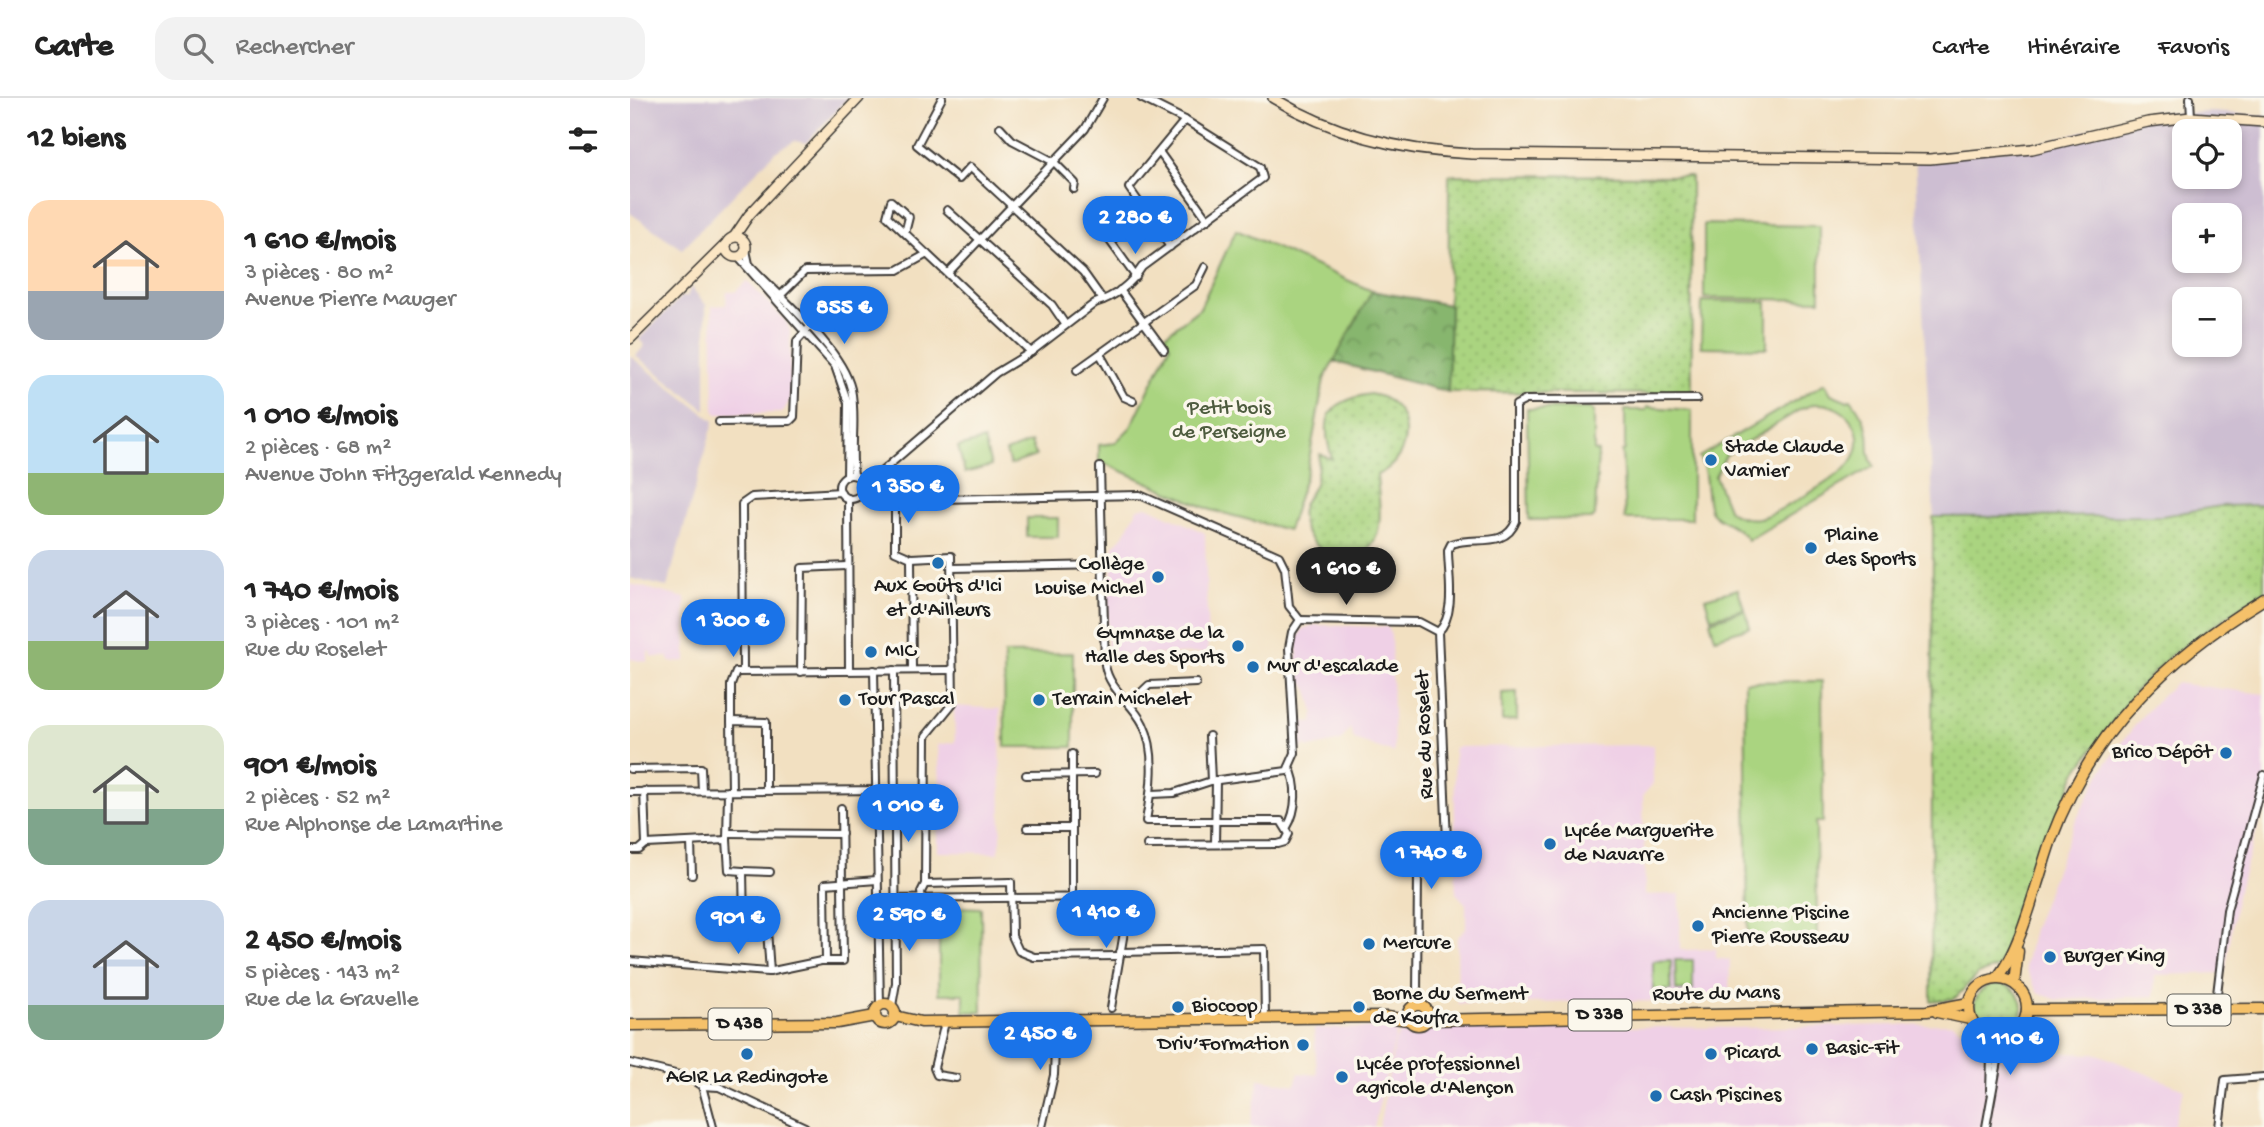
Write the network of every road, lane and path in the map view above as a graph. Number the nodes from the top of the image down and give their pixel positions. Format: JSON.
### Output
{"nodes":[{"id":1,"x":859,"y":98,"type":"edge"},
{"id":2,"x":942,"y":98,"type":"edge"},
{"id":3,"x":1104,"y":98,"type":"edge"},
{"id":4,"x":1141,"y":98,"type":"edge"},
{"id":5,"x":1273,"y":98,"type":"edge"},
{"id":6,"x":2190,"y":98,"type":"edge"},
{"id":7,"x":2190,"y":117,"type":"junction"},
{"id":8,"x":1185,"y":120,"type":"junction"},
{"id":9,"x":2264,"y":122,"type":"edge"},
{"id":10,"x":1000,"y":127,"type":"dead end"},
{"id":11,"x":1160,"y":153,"type":"junction"},
{"id":12,"x":1054,"y":162,"type":"junction"},
{"id":13,"x":1074,"y":189,"type":"dead end"},
{"id":14,"x":1013,"y":206,"type":"junction"},
{"id":15,"x":947,"y":210,"type":"dead end"},
{"id":16,"x":1208,"y":220,"type":"junction"},
{"id":17,"x":1100,"y":227,"type":"dead end"},
{"id":18,"x":905,"y":233,"type":"junction"},
{"id":19,"x":981,"y":239,"type":"junction"},
{"id":20,"x":734,"y":240,"type":"junction"},
{"id":21,"x":1170,"y":247,"type":"junction"},
{"id":22,"x":746,"y":250,"type":"junction"},
{"id":23,"x":927,"y":254,"type":"junction"},
{"id":24,"x":733,"y":256,"type":"junction"},
{"id":25,"x":704,"y":264,"type":"junction"},
{"id":26,"x":1205,"y":267,"type":"dead end"},
{"id":27,"x":948,"y":273,"type":"junction"},
{"id":28,"x":1136,"y":277,"type":"junction"},
{"id":29,"x":1120,"y":289,"type":"junction"},
{"id":30,"x":778,"y":298,"type":"junction"},
{"id":31,"x":1102,"y":300,"type":"junction"},
{"id":32,"x":1144,"y":322,"type":"junction"},
{"id":33,"x":1065,"y":324,"type":"junction"},
{"id":34,"x":808,"y":330,"type":"junction"},
{"id":35,"x":630,"y":339,"type":"edge"},
{"id":36,"x":1164,"y":350,"type":"dead end"},
{"id":37,"x":1031,"y":352,"type":"junction"},
{"id":38,"x":1100,"y":354,"type":"junction"},
{"id":39,"x":1077,"y":370,"type":"dead end"},
{"id":40,"x":1697,"y":399,"type":"dead end"},
{"id":41,"x":1133,"y":401,"type":"dead end"},
{"id":42,"x":719,"y":422,"type":"dead end"},
{"id":43,"x":1100,"y":467,"type":"dead end"},
{"id":44,"x":850,"y":475,"type":"junction"},
{"id":45,"x":861,"y":481,"type":"junction"},
{"id":46,"x":862,"y":491,"type":"junction"},
{"id":47,"x":841,"y":492,"type":"junction"},
{"id":48,"x":1102,"y":495,"type":"junction"},
{"id":49,"x":848,"y":498,"type":"junction"},
{"id":50,"x":895,"y":500,"type":"junction"},
{"id":51,"x":911,"y":558,"type":"junction"},
{"id":52,"x":1103,"y":565,"type":"junction"},
{"id":53,"x":847,"y":566,"type":"junction"},
{"id":54,"x":952,"y":568,"type":"junction"},
{"id":55,"x":2264,"y":599,"type":"edge"},
{"id":56,"x":1300,"y":620,"type":"junction"},
{"id":57,"x":1438,"y":632,"type":"junction"},
{"id":58,"x":849,"y":669,"type":"junction"},
{"id":59,"x":912,"y":669,"type":"junction"},
{"id":60,"x":874,"y":670,"type":"junction"},
{"id":61,"x":894,"y":670,"type":"junction"},
{"id":62,"x":953,"y":670,"type":"junction"},
{"id":63,"x":743,"y":671,"type":"junction"},
{"id":64,"x":801,"y":671,"type":"junction"},
{"id":65,"x":1196,"y":683,"type":"dead end"},
{"id":66,"x":1129,"y":704,"type":"junction"},
{"id":67,"x":731,"y":721,"type":"junction"},
{"id":68,"x":1209,"y":736,"type":"dead end"},
{"id":69,"x":1072,"y":754,"type":"dead end"},
{"id":70,"x":1289,"y":767,"type":"junction"},
{"id":71,"x":630,"y":769,"type":"edge"},
{"id":72,"x":1072,"y":774,"type":"junction"},
{"id":73,"x":1095,"y":774,"type":"dead end"},
{"id":74,"x":1026,"y":775,"type":"dead end"},
{"id":75,"x":2264,"y":775,"type":"edge"},
{"id":76,"x":1213,"y":780,"type":"junction"},
{"id":77,"x":766,"y":790,"type":"junction"},
{"id":78,"x":894,"y":790,"type":"junction"},
{"id":79,"x":702,"y":791,"type":"junction"},
{"id":80,"x":730,"y":791,"type":"junction"},
{"id":81,"x":876,"y":791,"type":"junction"},
{"id":82,"x":630,"y":792,"type":"edge"},
{"id":83,"x":644,"y":792,"type":"junction"},
{"id":84,"x":1152,"y":794,"type":"junction"},
{"id":85,"x":841,"y":808,"type":"dead end"},
{"id":86,"x":2063,"y":814,"type":"junction"},
{"id":87,"x":1215,"y":821,"type":"junction"},
{"id":88,"x":1027,"y":828,"type":"dead end"},
{"id":89,"x":1072,"y":828,"type":"junction"},
{"id":90,"x":1288,"y":830,"type":"junction"},
{"id":91,"x":842,"y":834,"type":"junction"},
{"id":92,"x":728,"y":836,"type":"junction"},
{"id":93,"x":691,"y":842,"type":"junction"},
{"id":94,"x":646,"y":844,"type":"junction"},
{"id":95,"x":1215,"y":844,"type":"junction"},
{"id":96,"x":1147,"y":845,"type":"dead end"},
{"id":97,"x":630,"y":850,"type":"edge"},
{"id":98,"x":743,"y":871,"type":"junction"},
{"id":99,"x":770,"y":872,"type":"dead end"},
{"id":100,"x":692,"y":875,"type":"dead end"},
{"id":101,"x":877,"y":880,"type":"junction"},
{"id":102,"x":843,"y":882,"type":"junction"},
{"id":103,"x":925,"y":884,"type":"junction"},
{"id":104,"x":1072,"y":896,"type":"junction"},
{"id":105,"x":896,"y":898,"type":"junction"},
{"id":106,"x":877,"y":899,"type":"junction"},
{"id":107,"x":1012,"y":899,"type":"junction"},
{"id":108,"x":922,"y":900,"type":"junction"},
{"id":109,"x":1119,"y":954,"type":"junction"},
{"id":110,"x":630,"y":961,"type":"edge"},
{"id":111,"x":826,"y":961,"type":"junction"},
{"id":112,"x":770,"y":972,"type":"junction"},
{"id":113,"x":1997,"y":978,"type":"junction"},
{"id":114,"x":2014,"y":984,"type":"junction"},
{"id":115,"x":1969,"y":1003,"type":"junction"},
{"id":116,"x":880,"y":1005,"type":"junction"},
{"id":117,"x":1111,"y":1008,"type":"dead end"},
{"id":118,"x":2264,"y":1009,"type":"edge"},
{"id":119,"x":2027,"y":1010,"type":"junction"},
{"id":120,"x":894,"y":1011,"type":"junction"},
{"id":121,"x":1930,"y":1011,"type":"junction"},
{"id":122,"x":2134,"y":1011,"type":"junction"},
{"id":123,"x":1417,"y":1012,"type":"junction"},
{"id":124,"x":875,"y":1016,"type":"junction"},
{"id":125,"x":1970,"y":1018,"type":"junction"},
{"id":126,"x":1265,"y":1019,"type":"junction"},
{"id":127,"x":1056,"y":1020,"type":"junction"},
{"id":128,"x":944,"y":1022,"type":"junction"},
{"id":129,"x":630,"y":1025,"type":"edge"},
{"id":130,"x":1986,"y":1035,"type":"junction"},
{"id":131,"x":2007,"y":1036,"type":"junction"},
{"id":132,"x":630,"y":1063,"type":"edge"},
{"id":133,"x":2264,"y":1077,"type":"edge"},
{"id":134,"x":956,"y":1078,"type":"dead end"},
{"id":135,"x":702,"y":1086,"type":"junction"},
{"id":136,"x":1989,"y":1111,"type":"junction"},
{"id":137,"x":713,"y":1127,"type":"edge"},
{"id":138,"x":805,"y":1127,"type":"edge"},
{"id":139,"x":1042,"y":1127,"type":"edge"},
{"id":140,"x":1986,"y":1127,"type":"edge"},
{"id":141,"x":2219,"y":1127,"type":"edge"}],
"edges":[{"from":1,"to":20,"type":"main road"},
{"from":2,"to":14,"type":"street"},
{"from":3,"to":12,"type":"street"},
{"from":4,"to":8,"type":"street"},
{"from":5,"to":7,"type":"main road"},
{"from":6,"to":7,"type":"street"},
{"from":7,"to":9,"type":"main road"},
{"from":8,"to":11,"type":"street"},
{"from":8,"to":16,"type":"street"},
{"from":10,"to":12,"type":"street"},
{"from":11,"to":16,"type":"street"},
{"from":11,"to":21,"type":"street"},
{"from":12,"to":13,"type":"street"},
{"from":12,"to":14,"type":"street"},
{"from":14,"to":19,"type":"street"},
{"from":14,"to":31,"type":"street"},
{"from":15,"to":19,"type":"street"},
{"from":16,"to":21,"type":"street"},
{"from":17,"to":28,"type":"street"},
{"from":18,"to":18,"type":"street"},
{"from":18,"to":23,"type":"street"},
{"from":19,"to":27,"type":"street"},
{"from":19,"to":33,"type":"street"},
{"from":20,"to":22,"type":"main road"},
{"from":20,"to":24,"type":"main road"},
{"from":20,"to":25,"type":"main road"},
{"from":21,"to":28,"type":"street"},
{"from":22,"to":24,"type":"main road"},
{"from":22,"to":30,"type":"street"},
{"from":23,"to":27,"type":"street"},
{"from":23,"to":30,"type":"street"},
{"from":24,"to":25,"type":"main road"},
{"from":24,"to":30,"type":"street"},
{"from":25,"to":35,"type":"main road"},
{"from":26,"to":32,"type":"street"},
{"from":27,"to":37,"type":"street"},
{"from":28,"to":29,"type":"street"},
{"from":29,"to":31,"type":"street"},
{"from":29,"to":32,"type":"street"},
{"from":30,"to":34,"type":"street"},
{"from":31,"to":33,"type":"street"},
{"from":32,"to":36,"type":"street"},
{"from":32,"to":38,"type":"street"},
{"from":33,"to":37,"type":"street"},
{"from":34,"to":42,"type":"street"},
{"from":34,"to":44,"type":"street"},
{"from":37,"to":45,"type":"street"},
{"from":38,"to":39,"type":"street"},
{"from":38,"to":41,"type":"street"},
{"from":40,"to":57,"type":"street"},
{"from":43,"to":48,"type":"street"},
{"from":44,"to":45,"type":"street"},
{"from":44,"to":47,"type":"street"},
{"from":45,"to":46,"type":"street"},
{"from":46,"to":49,"type":"street"},
{"from":46,"to":50,"type":"street"},
{"from":47,"to":49,"type":"street"},
{"from":47,"to":63,"type":"street"},
{"from":48,"to":50,"type":"street"},
{"from":48,"to":52,"type":"street"},
{"from":48,"to":56,"type":"street"},
{"from":49,"to":53,"type":"street"},
{"from":50,"to":51,"type":"street"},
{"from":51,"to":54,"type":"street"},
{"from":51,"to":59,"type":"street"},
{"from":52,"to":54,"type":"street"},
{"from":52,"to":66,"type":"street"},
{"from":53,"to":58,"type":"street"},
{"from":53,"to":64,"type":"street"},
{"from":54,"to":62,"type":"street"},
{"from":55,"to":86,"type":"main road"},
{"from":56,"to":57,"type":"street"},
{"from":56,"to":70,"type":"street"},
{"from":57,"to":123,"type":"street","name":"Rue du Roselet"},
{"from":58,"to":60,"type":"street"},
{"from":58,"to":64,"type":"street"},
{"from":59,"to":61,"type":"street"},
{"from":59,"to":62,"type":"street"},
{"from":60,"to":61,"type":"street"},
{"from":60,"to":81,"type":"street"},
{"from":61,"to":78,"type":"street"},
{"from":62,"to":103,"type":"street"},
{"from":63,"to":64,"type":"street"},
{"from":63,"to":67,"type":"street"},
{"from":65,"to":66,"type":"street"},
{"from":66,"to":84,"type":"street"},
{"from":67,"to":77,"type":"street"},
{"from":67,"to":80,"type":"street"},
{"from":68,"to":76,"type":"street"},
{"from":69,"to":72,"type":"street"},
{"from":70,"to":76,"type":"street"},
{"from":70,"to":90,"type":"street"},
{"from":71,"to":79,"type":"street"},
{"from":72,"to":73,"type":"street"},
{"from":72,"to":74,"type":"street"},
{"from":72,"to":89,"type":"street"},
{"from":75,"to":122,"type":"street"},
{"from":76,"to":84,"type":"street"},
{"from":76,"to":87,"type":"street"},
{"from":77,"to":80,"type":"street"},
{"from":77,"to":81,"type":"street"},
{"from":78,"to":81,"type":"street"},
{"from":78,"to":105,"type":"street"},
{"from":79,"to":80,"type":"street"},
{"from":79,"to":83,"type":"street"},
{"from":80,"to":92,"type":"street"},
{"from":81,"to":101,"type":"street"},
{"from":82,"to":83,"type":"street"},
{"from":83,"to":94,"type":"street"},
{"from":84,"to":87,"type":"street"},
{"from":85,"to":91,"type":"street"},
{"from":86,"to":113,"type":"main road"},
{"from":86,"to":114,"type":"main road"},
{"from":87,"to":90,"type":"street"},
{"from":87,"to":95,"type":"street"},
{"from":88,"to":89,"type":"street"},
{"from":89,"to":104,"type":"street"},
{"from":90,"to":95,"type":"street"},
{"from":91,"to":92,"type":"street"},
{"from":91,"to":102,"type":"street"},
{"from":92,"to":93,"type":"street"},
{"from":92,"to":98,"type":"street"},
{"from":93,"to":94,"type":"street"},
{"from":93,"to":100,"type":"street"},
{"from":94,"to":97,"type":"street"},
{"from":95,"to":96,"type":"street"},
{"from":98,"to":99,"type":"street"},
{"from":98,"to":112,"type":"street"},
{"from":101,"to":102,"type":"street"},
{"from":101,"to":106,"type":"street"},
{"from":102,"to":111,"type":"street"},
{"from":102,"to":111,"type":"street"},
{"from":103,"to":107,"type":"street"},
{"from":103,"to":108,"type":"street"},
{"from":104,"to":107,"type":"street"},
{"from":104,"to":109,"type":"street"},
{"from":105,"to":106,"type":"street"},
{"from":105,"to":108,"type":"street"},
{"from":105,"to":120,"type":"street"},
{"from":106,"to":116,"type":"street"},
{"from":107,"to":108,"type":"street"},
{"from":107,"to":109,"type":"street"},
{"from":109,"to":117,"type":"street"},
{"from":109,"to":126,"type":"street"},
{"from":110,"to":112,"type":"street"},
{"from":111,"to":112,"type":"street"},
{"from":113,"to":114,"type":"main road"},
{"from":113,"to":115,"type":"main road"},
{"from":114,"to":119,"type":"main road"},
{"from":115,"to":121,"type":"main road","name":"Route du Mans","number":"D 338"},
{"from":115,"to":125,"type":"main road"},
{"from":116,"to":120,"type":"main road"},
{"from":116,"to":124,"type":"main road"},
{"from":118,"to":122,"type":"main road","number":"D 338"},
{"from":119,"to":122,"type":"main road","number":"D 338"},
{"from":119,"to":131,"type":"main road"},
{"from":120,"to":124,"type":"main road"},
{"from":120,"to":128,"type":"main road","name":"Route du Mans"},
{"from":121,"to":123,"type":"main road","name":"Route du Mans","number":"D 338"},
{"from":121,"to":125,"type":"main road","name":"Route du Mans","number":"D 338"},
{"from":123,"to":126,"type":"main road","name":"Route du Mans"},
{"from":124,"to":129,"type":"main road","number":"D 438"},
{"from":125,"to":130,"type":"main road"},
{"from":126,"to":127,"type":"main road","name":"Route du Mans"},
{"from":127,"to":128,"type":"main road","name":"Route du Mans"},
{"from":127,"to":139,"type":"street"},
{"from":128,"to":134,"type":"street"},
{"from":130,"to":131,"type":"main road"},
{"from":130,"to":136,"type":"street"},
{"from":131,"to":136,"type":"street"},
{"from":132,"to":135,"type":"street"},
{"from":133,"to":141,"type":"street"},
{"from":135,"to":137,"type":"street"},
{"from":135,"to":138,"type":"street"},
{"from":136,"to":140,"type":"street"}]}
